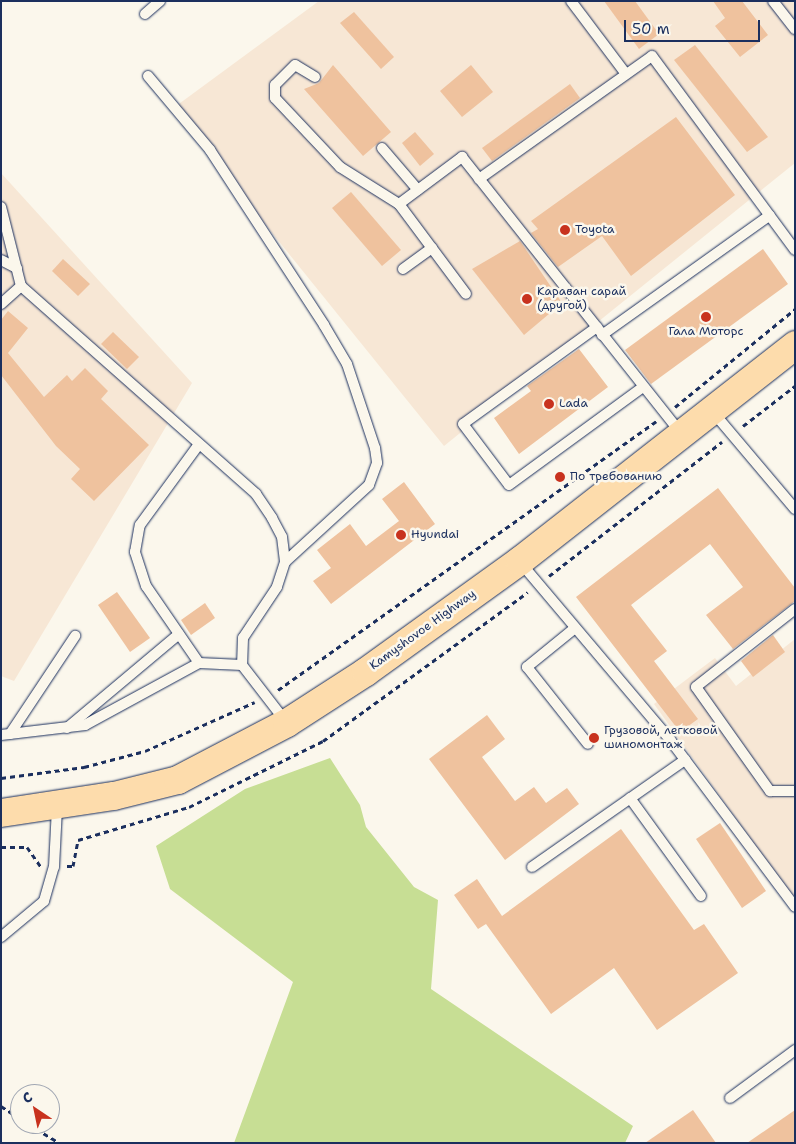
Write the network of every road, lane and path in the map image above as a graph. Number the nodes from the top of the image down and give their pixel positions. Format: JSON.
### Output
{"nodes":[{"id":1,"x":160,"y":1,"type":"edge"},
{"id":2,"x":571,"y":1,"type":"edge"},
{"id":3,"x":773,"y":1,"type":"edge"},
{"id":4,"x":145,"y":14,"type":"dead end"},
{"id":5,"x":795,"y":30,"type":"edge"},
{"id":6,"x":626,"y":74,"type":"junction"},
{"id":7,"x":148,"y":76,"type":"dead end"},
{"id":8,"x":315,"y":77,"type":"dead end"},
{"id":9,"x":382,"y":148,"type":"dead end"},
{"id":10,"x":479,"y":179,"type":"junction"},
{"id":11,"x":418,"y":190,"type":"junction"},
{"id":12,"x":399,"y":204,"type":"junction"},
{"id":13,"x":1,"y":207,"type":"edge"},
{"id":14,"x":770,"y":215,"type":"junction"},
{"id":15,"x":432,"y":248,"type":"junction"},
{"id":16,"x":795,"y":250,"type":"edge"},
{"id":17,"x":1,"y":260,"type":"edge"},
{"id":18,"x":17,"y":268,"type":"junction"},
{"id":19,"x":403,"y":269,"type":"dead end"},
{"id":20,"x":21,"y":286,"type":"junction"},
{"id":21,"x":466,"y":294,"type":"dead end"},
{"id":22,"x":1,"y":304,"type":"edge"},
{"id":23,"x":795,"y":309,"type":"edge"},
{"id":24,"x":600,"y":331,"type":"junction"},
{"id":25,"x":795,"y":345,"type":"edge"},
{"id":26,"x":643,"y":387,"type":"junction"},
{"id":27,"x":711,"y":410,"type":"junction"},
{"id":28,"x":673,"y":423,"type":"junction"},
{"id":29,"x":199,"y":444,"type":"junction"},
{"id":30,"x":795,"y":508,"type":"edge"},
{"id":31,"x":520,"y":561,"type":"junction"},
{"id":32,"x":285,"y":562,"type":"junction"},
{"id":33,"x":795,"y":609,"type":"edge"},
{"id":34,"x":575,"y":628,"type":"junction"},
{"id":35,"x":179,"y":634,"type":"junction"},
{"id":36,"x":75,"y":636,"type":"dead end"},
{"id":37,"x":199,"y":662,"type":"junction"},
{"id":38,"x":242,"y":665,"type":"junction"},
{"id":39,"x":269,"y":696,"type":"junction"},
{"id":40,"x":287,"y":723,"type":"junction"},
{"id":41,"x":64,"y":730,"type":"junction"},
{"id":42,"x":6,"y":735,"type":"edge"},
{"id":43,"x":588,"y":744,"type":"dead end"},
{"id":44,"x":685,"y":760,"type":"junction"},
{"id":45,"x":1,"y":778,"type":"edge"},
{"id":46,"x":795,"y":792,"type":"edge"},
{"id":47,"x":630,"y":798,"type":"junction"},
{"id":48,"x":57,"y":806,"type":"junction"},
{"id":49,"x":1,"y":813,"type":"edge"},
{"id":50,"x":532,"y":867,"type":"dead end"},
{"id":51,"x":701,"y":896,"type":"dead end"},
{"id":52,"x":795,"y":907,"type":"edge"},
{"id":53,"x":1,"y":936,"type":"edge"},
{"id":54,"x":795,"y":1050,"type":"edge"},
{"id":55,"x":730,"y":1098,"type":"dead end"},
{"id":56,"x":45,"y":1134,"type":"edge"},
{"id":57,"x":60,"y":1143,"type":"edge"}],
"edges":[{"from":1,"to":4,"type":"lane"},
{"from":2,"to":6,"type":"lane"},
{"from":3,"to":5,"type":"lane"},
{"from":6,"to":10,"type":"lane"},
{"from":6,"to":14,"type":"lane"},
{"from":7,"to":32,"type":"lane"},
{"from":8,"to":12,"type":"lane"},
{"from":9,"to":11,"type":"lane"},
{"from":10,"to":11,"type":"lane"},
{"from":10,"to":24,"type":"lane"},
{"from":11,"to":12,"type":"lane"},
{"from":12,"to":15,"type":"lane"},
{"from":13,"to":18,"type":"lane"},
{"from":14,"to":16,"type":"lane"},
{"from":14,"to":24,"type":"lane"},
{"from":15,"to":19,"type":"lane"},
{"from":15,"to":21,"type":"lane"},
{"from":17,"to":18,"type":"lane"},
{"from":18,"to":20,"type":"lane"},
{"from":20,"to":22,"type":"lane"},
{"from":20,"to":29,"type":"lane"},
{"from":23,"to":28,"type":"path"},
{"from":24,"to":26,"type":"lane"},
{"from":24,"to":26,"type":"lane"},
{"from":25,"to":27,"type":"main road","name":"Kamyshovoe Highway"},
{"from":26,"to":28,"type":"lane"},
{"from":27,"to":28,"type":"main road","name":"Kamyshovoe Highway"},
{"from":27,"to":30,"type":"lane"},
{"from":28,"to":31,"type":"main road","name":"Kamyshovoe Highway"},
{"from":28,"to":39,"type":"path"},
{"from":29,"to":32,"type":"lane"},
{"from":29,"to":35,"type":"lane"},
{"from":31,"to":34,"type":"lane"},
{"from":31,"to":40,"type":"main road","name":"Kamyshovoe Highway"},
{"from":32,"to":38,"type":"lane"},
{"from":33,"to":46,"type":"lane"},
{"from":34,"to":43,"type":"lane"},
{"from":34,"to":44,"type":"lane"},
{"from":35,"to":37,"type":"lane"},
{"from":35,"to":41,"type":"lane"},
{"from":36,"to":42,"type":"lane"},
{"from":37,"to":38,"type":"lane"},
{"from":37,"to":41,"type":"lane"},
{"from":38,"to":39,"type":"lane"},
{"from":39,"to":40,"type":"lane"},
{"from":39,"to":45,"type":"path"},
{"from":40,"to":48,"type":"main road","name":"Kamyshovoe Highway"},
{"from":41,"to":42,"type":"lane"},
{"from":44,"to":47,"type":"lane"},
{"from":44,"to":52,"type":"lane"},
{"from":47,"to":50,"type":"lane"},
{"from":47,"to":51,"type":"lane"},
{"from":48,"to":49,"type":"main road","name":"Kamyshovoe Highway"},
{"from":48,"to":53,"type":"lane"},
{"from":54,"to":55,"type":"lane"},
{"from":56,"to":57,"type":"path"}]}
